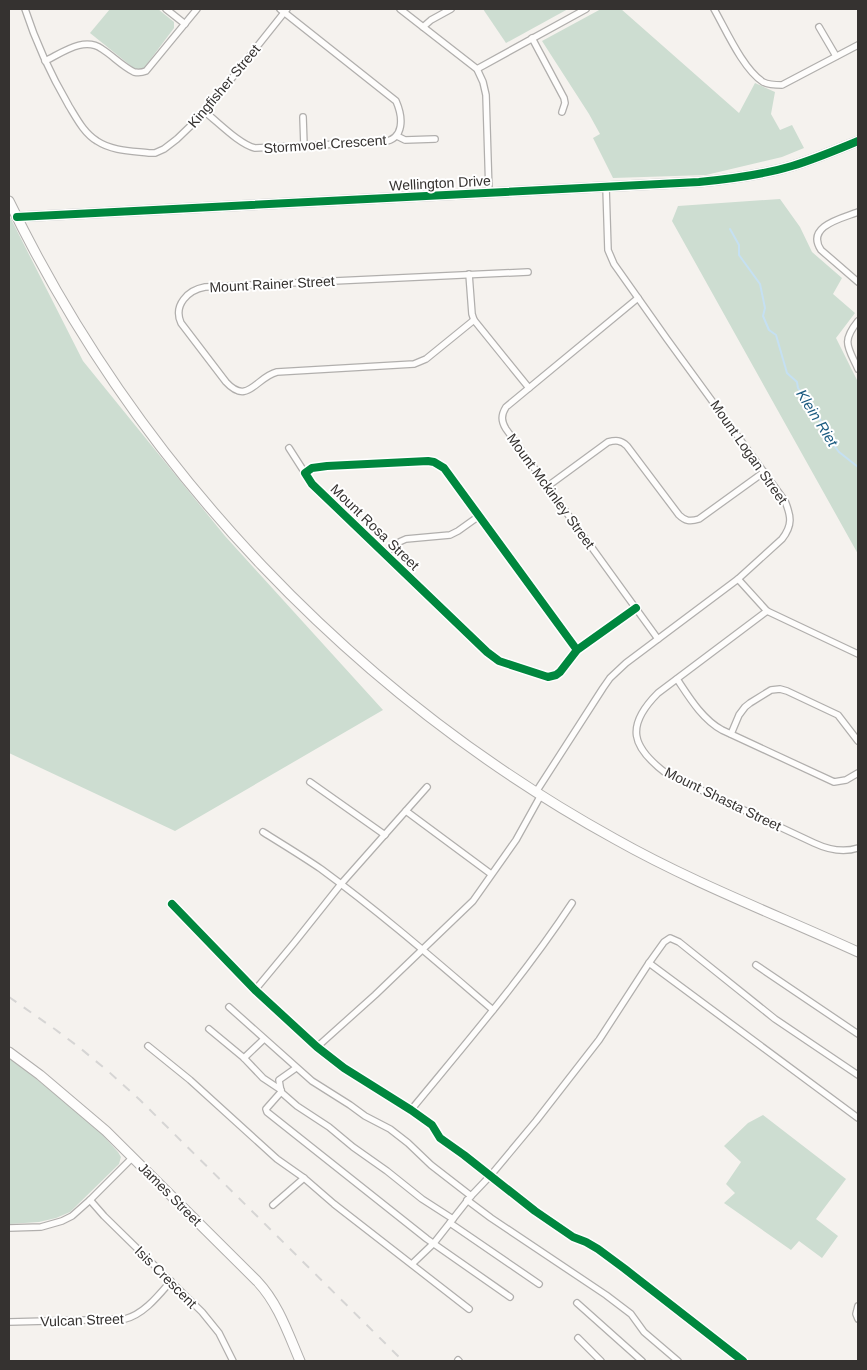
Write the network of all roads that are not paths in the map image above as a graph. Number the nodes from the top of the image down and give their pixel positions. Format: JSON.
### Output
{"nodes":[{"id":1,"x":25,"y":9,"type":"edge"},
{"id":2,"x":166,"y":9,"type":"edge"},
{"id":3,"x":197,"y":9,"type":"edge"},
{"id":4,"x":400,"y":9,"type":"edge"},
{"id":5,"x":451,"y":9,"type":"edge"},
{"id":6,"x":586,"y":9,"type":"edge"},
{"id":7,"x":284,"y":10,"type":"edge"},
{"id":8,"x":717,"y":10,"type":"edge"},
{"id":9,"x":185,"y":24,"type":"junction"},
{"id":10,"x":423,"y":27,"type":"junction"},
{"id":11,"x":819,"y":27,"type":"dead end"},
{"id":12,"x":532,"y":38,"type":"junction"},
{"id":13,"x":858,"y":44,"type":"edge"},
{"id":14,"x":836,"y":56,"type":"junction"},
{"id":15,"x":45,"y":61,"type":"junction"},
{"id":16,"x":477,"y":69,"type":"junction"},
{"id":17,"x":205,"y":112,"type":"junction"},
{"id":18,"x":562,"y":112,"type":"dead end"},
{"id":19,"x":303,"y":117,"type":"dead end"},
{"id":20,"x":397,"y":136,"type":"junction"},
{"id":21,"x":435,"y":139,"type":"dead end"},
{"id":22,"x":858,"y":141,"type":"edge"},
{"id":23,"x":304,"y":146,"type":"junction"},
{"id":24,"x":606,"y":187,"type":"junction"},
{"id":25,"x":489,"y":193,"type":"junction"},
{"id":26,"x":9,"y":201,"type":"edge"},
{"id":27,"x":858,"y":212,"type":"edge"},
{"id":28,"x":17,"y":217,"type":"junction"},
{"id":29,"x":528,"y":272,"type":"dead end"},
{"id":30,"x":469,"y":274,"type":"junction"},
{"id":31,"x":858,"y":282,"type":"edge"},
{"id":32,"x":638,"y":298,"type":"junction"},
{"id":33,"x":474,"y":320,"type":"junction"},
{"id":34,"x":858,"y":321,"type":"edge"},
{"id":35,"x":858,"y":369,"type":"edge"},
{"id":36,"x":528,"y":388,"type":"junction"},
{"id":37,"x":289,"y":448,"type":"dead end"},
{"id":38,"x":764,"y":472,"type":"junction"},
{"id":39,"x":305,"y":473,"type":"junction"},
{"id":40,"x":548,"y":486,"type":"junction"},
{"id":41,"x":479,"y":516,"type":"junction"},
{"id":42,"x":385,"y":555,"type":"junction"},
{"id":43,"x":738,"y":579,"type":"junction"},
{"id":44,"x":636,"y":608,"type":"junction"},
{"id":45,"x":767,"y":610,"type":"junction"},
{"id":46,"x":658,"y":639,"type":"junction"},
{"id":47,"x":577,"y":650,"type":"junction"},
{"id":48,"x":858,"y":654,"type":"edge"},
{"id":49,"x":677,"y":679,"type":"junction"},
{"id":50,"x":731,"y":734,"type":"junction"},
{"id":51,"x":858,"y":741,"type":"edge"},
{"id":52,"x":858,"y":773,"type":"edge"},
{"id":53,"x":310,"y":782,"type":"dead end"},
{"id":54,"x":428,"y":787,"type":"dead end"},
{"id":55,"x":539,"y":794,"type":"junction"},
{"id":56,"x":406,"y":811,"type":"junction"},
{"id":57,"x":262,"y":832,"type":"dead end"},
{"id":58,"x":385,"y":835,"type":"junction"},
{"id":59,"x":858,"y":848,"type":"edge"},
{"id":60,"x":491,"y":874,"type":"junction"},
{"id":61,"x":341,"y":884,"type":"junction"},
{"id":62,"x":572,"y":903,"type":"dead end"},
{"id":63,"x":172,"y":904,"type":"dead end"},
{"id":64,"x":422,"y":948,"type":"junction"},
{"id":65,"x":858,"y":952,"type":"edge"},
{"id":66,"x":649,"y":962,"type":"junction"},
{"id":67,"x":756,"y":965,"type":"dead end"},
{"id":68,"x":255,"y":990,"type":"junction"},
{"id":69,"x":228,"y":1008,"type":"dead end"},
{"id":70,"x":493,"y":1010,"type":"junction"},
{"id":71,"x":210,"y":1029,"type":"dead end"},
{"id":72,"x":858,"y":1034,"type":"edge"},
{"id":73,"x":264,"y":1039,"type":"junction"},
{"id":74,"x":148,"y":1046,"type":"dead end"},
{"id":75,"x":317,"y":1047,"type":"junction"},
{"id":76,"x":9,"y":1052,"type":"edge"},
{"id":77,"x":244,"y":1058,"type":"junction"},
{"id":78,"x":296,"y":1068,"type":"junction"},
{"id":79,"x":858,"y":1075,"type":"edge"},
{"id":80,"x":281,"y":1091,"type":"junction"},
{"id":81,"x":411,"y":1110,"type":"junction"},
{"id":82,"x":858,"y":1118,"type":"edge"},
{"id":83,"x":133,"y":1157,"type":"junction"},
{"id":84,"x":490,"y":1176,"type":"junction"},
{"id":85,"x":304,"y":1178,"type":"junction"},
{"id":86,"x":469,"y":1198,"type":"junction"},
{"id":87,"x":90,"y":1200,"type":"junction"},
{"id":88,"x":273,"y":1205,"type":"dead end"},
{"id":89,"x":451,"y":1221,"type":"junction"},
{"id":90,"x":9,"y":1228,"type":"edge"},
{"id":91,"x":434,"y":1243,"type":"junction"},
{"id":92,"x":412,"y":1264,"type":"junction"},
{"id":93,"x":171,"y":1281,"type":"junction"},
{"id":94,"x":539,"y":1284,"type":"dead end"},
{"id":95,"x":510,"y":1298,"type":"dead end"},
{"id":96,"x":578,"y":1303,"type":"dead end"},
{"id":97,"x":858,"y":1306,"type":"edge"},
{"id":98,"x":469,"y":1309,"type":"dead end"},
{"id":99,"x":858,"y":1320,"type":"edge"},
{"id":100,"x":9,"y":1322,"type":"edge"},
{"id":101,"x":578,"y":1338,"type":"dead end"},
{"id":102,"x":233,"y":1361,"type":"edge"},
{"id":103,"x":300,"y":1361,"type":"edge"},
{"id":104,"x":601,"y":1361,"type":"edge"},
{"id":105,"x":642,"y":1361,"type":"edge"},
{"id":106,"x":678,"y":1361,"type":"edge"},
{"id":107,"x":743,"y":1361,"type":"edge"}],
"edges":[{"from":1,"to":15,"type":"street","name":"Kingfisher Street"},
{"from":2,"to":9,"type":"street"},
{"from":3,"to":9,"type":"street"},
{"from":4,"to":10,"type":"street"},
{"from":5,"to":10,"type":"street"},
{"from":6,"to":12,"type":"street"},
{"from":7,"to":17,"type":"street","name":"Kingfisher Street"},
{"from":7,"to":20,"type":"street","name":"Stormvoel Crescent"},
{"from":8,"to":14,"type":"street"},
{"from":9,"to":15,"type":"street"},
{"from":10,"to":16,"type":"street"},
{"from":11,"to":14,"type":"street"},
{"from":12,"to":16,"type":"street"},
{"from":12,"to":18,"type":"street"},
{"from":13,"to":14,"type":"street"},
{"from":15,"to":17,"type":"street","name":"Kingfisher Street"},
{"from":16,"to":25,"type":"street"},
{"from":17,"to":23,"type":"street","name":"Stormvoel Crescent"},
{"from":19,"to":23,"type":"street"},
{"from":20,"to":21,"type":"street","name":"Stormvoel Crescent"},
{"from":20,"to":23,"type":"street","name":"Stormvoel Crescent"},
{"from":22,"to":24,"type":"street","name":"Wellington Drive"},
{"from":24,"to":25,"type":"street","name":"Wellington Drive"},
{"from":24,"to":32,"type":"street","name":"Mount Logan Street"},
{"from":25,"to":28,"type":"street","name":"Wellington Drive"},
{"from":26,"to":28,"type":"street"},
{"from":27,"to":31,"type":"street"},
{"from":28,"to":55,"type":"street"},
{"from":29,"to":30,"type":"street","name":"Mount Rainer Street"},
{"from":30,"to":33,"type":"street"},
{"from":30,"to":33,"type":"street","name":"Mount Rainer Street"},
{"from":32,"to":36,"type":"street","name":"Mount Mckinley Street"},
{"from":32,"to":38,"type":"street","name":"Mount Logan Street"},
{"from":33,"to":36,"type":"street"},
{"from":34,"to":35,"type":"street"},
{"from":36,"to":40,"type":"street","name":"Mount Mckinley Street"},
{"from":37,"to":39,"type":"street"},
{"from":38,"to":40,"type":"street"},
{"from":38,"to":43,"type":"street","name":"Mount Logan Street"},
{"from":39,"to":41,"type":"street","name":"Mount Rosa Street"},
{"from":39,"to":42,"type":"street","name":"Mount Rosa Street"},
{"from":40,"to":44,"type":"street","name":"Mount Mckinley Street"},
{"from":41,"to":42,"type":"street"},
{"from":41,"to":47,"type":"street","name":"Mount Rosa Street"},
{"from":42,"to":47,"type":"street","name":"Mount Rosa Street"},
{"from":43,"to":45,"type":"street"},
{"from":43,"to":46,"type":"street","name":"Mount Logan Street"},
{"from":44,"to":46,"type":"street","name":"Mount Mckinley Street"},
{"from":44,"to":47,"type":"street","name":"Mount Rosa Street"},
{"from":45,"to":48,"type":"street"},
{"from":45,"to":49,"type":"street","name":"Mount Shasta Street"},
{"from":46,"to":55,"type":"street","name":"Mount Logan Street"},
{"from":49,"to":50,"type":"street"},
{"from":49,"to":59,"type":"street","name":"Mount Shasta Street"},
{"from":50,"to":51,"type":"street"},
{"from":50,"to":52,"type":"street"},
{"from":53,"to":58,"type":"street"},
{"from":54,"to":56,"type":"street"},
{"from":55,"to":60,"type":"street","name":"Mount Logan Street"},
{"from":55,"to":65,"type":"street"},
{"from":56,"to":58,"type":"street"},
{"from":56,"to":60,"type":"street"},
{"from":57,"to":61,"type":"street"},
{"from":58,"to":61,"type":"street"},
{"from":60,"to":64,"type":"street","name":"Mount Logan Street"},
{"from":61,"to":64,"type":"street"},
{"from":61,"to":68,"type":"street"},
{"from":62,"to":70,"type":"street"},
{"from":63,"to":68,"type":"street"},
{"from":64,"to":70,"type":"street"},
{"from":64,"to":75,"type":"street","name":"Mount Logan Street"},
{"from":66,"to":79,"type":"street"},
{"from":66,"to":82,"type":"street"},
{"from":66,"to":84,"type":"street"},
{"from":67,"to":72,"type":"street"},
{"from":68,"to":75,"type":"street"},
{"from":69,"to":73,"type":"street"},
{"from":70,"to":81,"type":"street"},
{"from":71,"to":77,"type":"street"},
{"from":73,"to":77,"type":"street"},
{"from":73,"to":78,"type":"street"},
{"from":74,"to":85,"type":"street"},
{"from":75,"to":81,"type":"street"},
{"from":76,"to":83,"type":"street","name":"James Street"},
{"from":77,"to":80,"type":"street"},
{"from":78,"to":80,"type":"street"},
{"from":78,"to":86,"type":"street"},
{"from":80,"to":89,"type":"street"},
{"from":80,"to":91,"type":"street"},
{"from":81,"to":84,"type":"street"},
{"from":83,"to":87,"type":"street"},
{"from":83,"to":103,"type":"street","name":"James Street"},
{"from":84,"to":86,"type":"street"},
{"from":84,"to":107,"type":"street"},
{"from":85,"to":88,"type":"street"},
{"from":85,"to":92,"type":"street"},
{"from":86,"to":89,"type":"street"},
{"from":86,"to":106,"type":"street"},
{"from":87,"to":90,"type":"street"},
{"from":87,"to":93,"type":"street","name":"Isis Crescent"},
{"from":89,"to":91,"type":"street"},
{"from":89,"to":94,"type":"street"},
{"from":91,"to":92,"type":"street"},
{"from":91,"to":95,"type":"street"},
{"from":92,"to":98,"type":"street"},
{"from":93,"to":100,"type":"street","name":"Vulcan Street"},
{"from":93,"to":102,"type":"street","name":"Isis Crescent"},
{"from":96,"to":105,"type":"street"},
{"from":97,"to":99,"type":"street"},
{"from":101,"to":104,"type":"street"}]}
